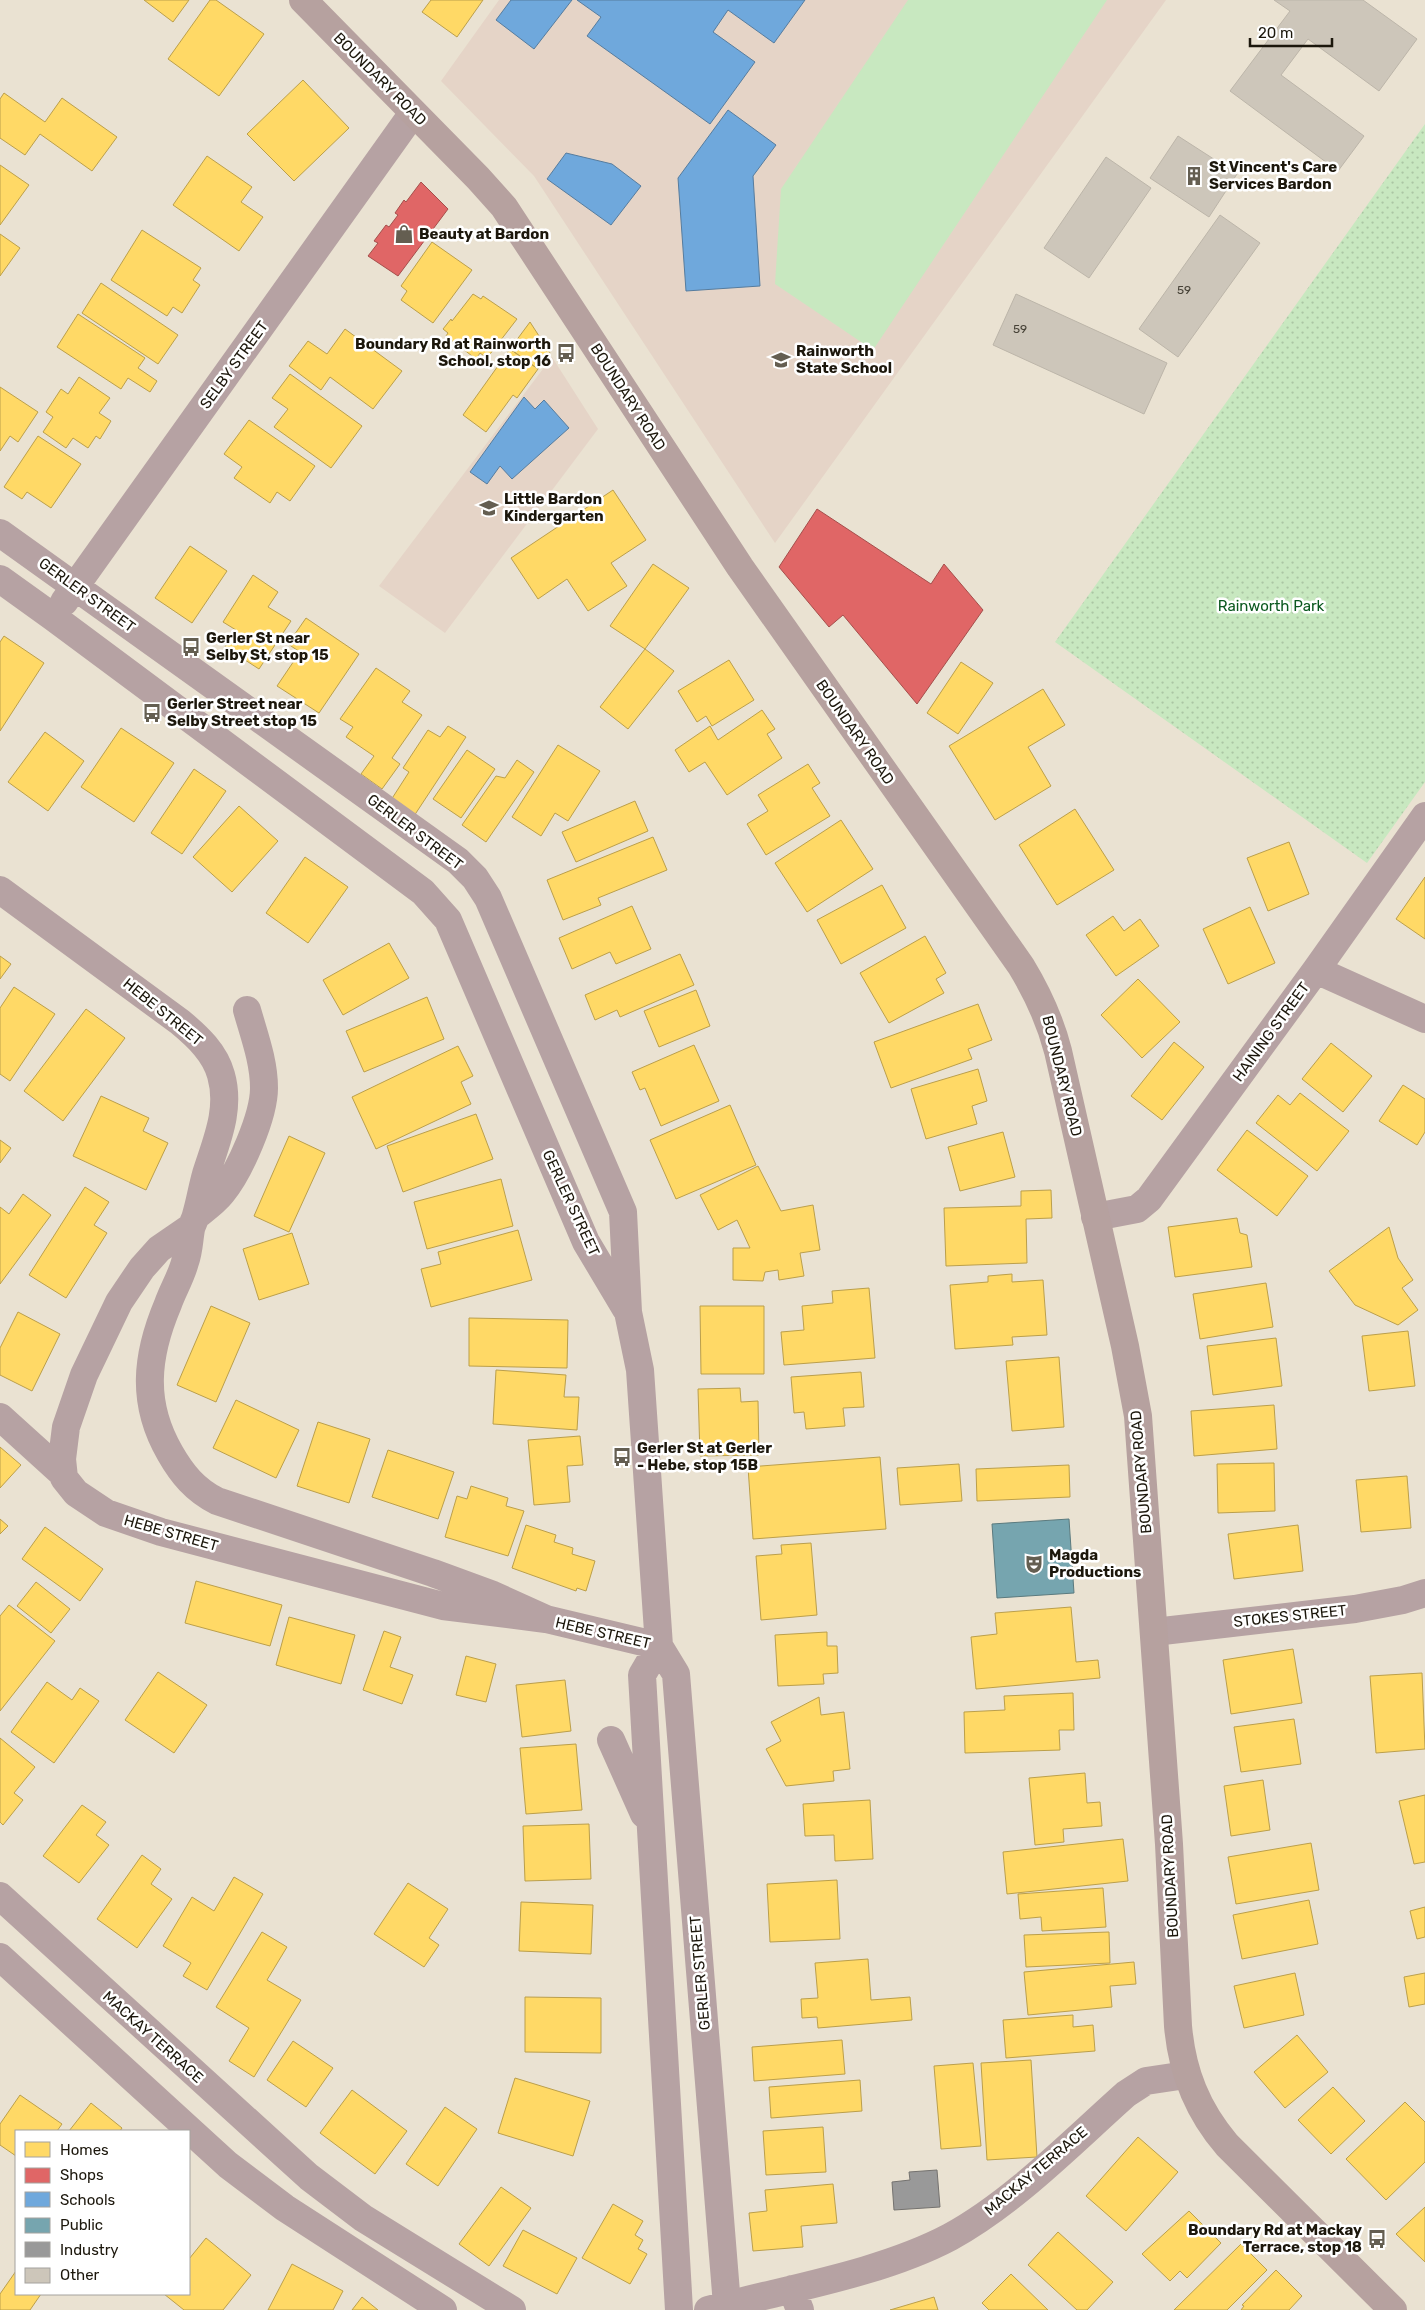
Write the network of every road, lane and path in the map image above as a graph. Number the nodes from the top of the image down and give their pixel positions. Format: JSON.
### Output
{"nodes":[{"id":1,"x":303,"y":0,"type":"edge"},
{"id":2,"x":413,"y":113,"type":"junction"},
{"id":3,"x":0,"y":532,"type":"edge"},
{"id":4,"x":0,"y":580,"type":"edge"},
{"id":5,"x":74,"y":587,"type":"junction"},
{"id":6,"x":53,"y":616,"type":"junction"},
{"id":7,"x":1425,"y":816,"type":"edge"},
{"id":8,"x":0,"y":890,"type":"edge"},
{"id":9,"x":1316,"y":970,"type":"junction"},
{"id":10,"x":247,"y":1010,"type":"dead end"},
{"id":11,"x":1425,"y":1019,"type":"edge"},
{"id":12,"x":1095,"y":1217,"type":"junction"},
{"id":13,"x":194,"y":1222,"type":"junction"},
{"id":14,"x":628,"y":1312,"type":"junction"},
{"id":15,"x":0,"y":1417,"type":"edge"},
{"id":16,"x":62,"y":1473,"type":"junction"},
{"id":17,"x":1425,"y":1593,"type":"edge"},
{"id":18,"x":546,"y":1619,"type":"junction"},
{"id":19,"x":1154,"y":1632,"type":"junction"},
{"id":20,"x":659,"y":1646,"type":"junction"},
{"id":21,"x":611,"y":1740,"type":"dead end"},
{"id":22,"x":651,"y":1829,"type":"junction"},
{"id":23,"x":0,"y":1896,"type":"edge"},
{"id":24,"x":0,"y":1957,"type":"edge"},
{"id":25,"x":1186,"y":2075,"type":"junction"},
{"id":26,"x":190,"y":2130,"type":"edge"},
{"id":27,"x":190,"y":2130,"type":"edge"},
{"id":28,"x":308,"y":2177,"type":"junction"},
{"id":29,"x":284,"y":2208,"type":"junction"},
{"id":30,"x":796,"y":2300,"type":"edge"},
{"id":31,"x":717,"y":2307,"type":"edge"},
{"id":32,"x":443,"y":2310,"type":"edge"},
{"id":33,"x":512,"y":2310,"type":"edge"},
{"id":34,"x":679,"y":2310,"type":"edge"},
{"id":35,"x":1393,"y":2310,"type":"edge"}],
"edges":[{"from":1,"to":2,"type":"main road","name":"BOUNDARY ROAD"},
{"from":2,"to":5,"type":"street","name":"SELBY STREET"},
{"from":2,"to":12,"type":"main road","name":"BOUNDARY ROAD"},
{"from":3,"to":5,"type":"street","name":"GERLER STREET"},
{"from":4,"to":6,"type":"street","name":"GERLER STREET"},
{"from":5,"to":6,"type":"street","name":"SELBY STREET"},
{"from":5,"to":14,"type":"street","name":"GERLER STREET"},
{"from":6,"to":14,"type":"street","name":"GERLER STREET"},
{"from":7,"to":9,"type":"street","name":"HAINING STREET"},
{"from":8,"to":13,"type":"street","name":"HEBE STREET"},
{"from":9,"to":11,"type":"street"},
{"from":9,"to":12,"type":"street","name":"HAINING STREET"},
{"from":10,"to":13,"type":"street"},
{"from":12,"to":19,"type":"main road","name":"BOUNDARY ROAD"},
{"from":13,"to":16,"type":"street"},
{"from":13,"to":18,"type":"street","name":"HEBE STREET"},
{"from":14,"to":20,"type":"street","name":"GERLER STREET"},
{"from":15,"to":16,"type":"street","name":"HEBE STREET"},
{"from":16,"to":18,"type":"street","name":"HEBE STREET"},
{"from":17,"to":19,"type":"street","name":"STOKES STREET"},
{"from":18,"to":20,"type":"street","name":"HEBE STREET"},
{"from":19,"to":25,"type":"main road","name":"BOUNDARY ROAD"},
{"from":20,"to":22,"type":"street"},
{"from":20,"to":31,"type":"street","name":"GERLER STREET"},
{"from":21,"to":22,"type":"street"},
{"from":22,"to":34,"type":"street"},
{"from":23,"to":28,"type":"street","name":"MACKAY TERRACE"},
{"from":24,"to":27,"type":"street"},
{"from":25,"to":30,"type":"street","name":"MACKAY TERRACE"},
{"from":25,"to":35,"type":"main road","name":"BOUNDARY ROAD"},
{"from":26,"to":29,"type":"street"},
{"from":28,"to":29,"type":"street"},
{"from":28,"to":33,"type":"street","name":"MACKAY TERRACE"},
{"from":29,"to":32,"type":"street"},
{"from":30,"to":31,"type":"street","name":"MACKAY TERRACE"}]}
